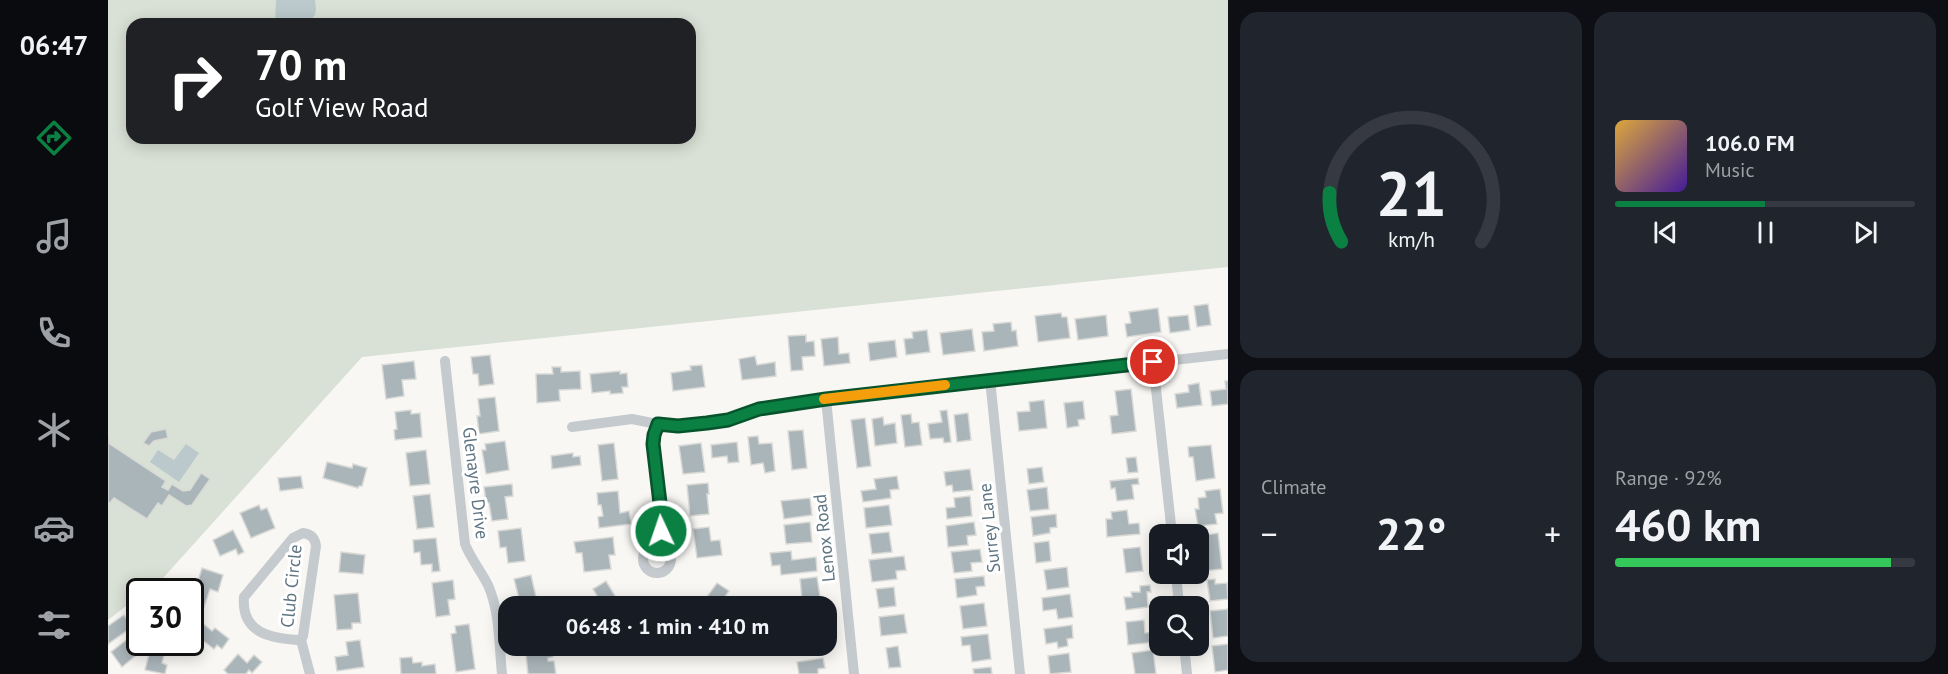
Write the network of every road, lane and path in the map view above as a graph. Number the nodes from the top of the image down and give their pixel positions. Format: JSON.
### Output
{"nodes":[{"id":1,"x":1228,"y":354,"type":"edge"},
{"id":2,"x":445,"y":362,"type":"dead end"},
{"id":3,"x":1153,"y":362,"type":"junction"},
{"id":4,"x":990,"y":379,"type":"junction"},
{"id":5,"x":826,"y":399,"type":"junction"},
{"id":6,"x":658,"y":424,"type":"junction"},
{"id":7,"x":572,"y":427,"type":"dead end"},
{"id":8,"x":1171,"y":524,"type":"edge"},
{"id":9,"x":659,"y":545,"type":"dead end"},
{"id":10,"x":300,"y":640,"type":"junction"},
{"id":11,"x":1185,"y":656,"type":"edge"},
{"id":12,"x":310,"y":674,"type":"edge"},
{"id":13,"x":502,"y":674,"type":"edge"},
{"id":14,"x":854,"y":674,"type":"edge"},
{"id":15,"x":1020,"y":674,"type":"edge"},
{"id":16,"x":1187,"y":674,"type":"edge"}],
"edges":[{"from":1,"to":3,"type":"street"},
{"from":2,"to":13,"type":"street","name":"Glenayre Drive"},
{"from":3,"to":4,"type":"street"},
{"from":3,"to":8,"type":"street"},
{"from":4,"to":5,"type":"street"},
{"from":4,"to":15,"type":"street","name":"Surrey Lane"},
{"from":5,"to":6,"type":"street"},
{"from":5,"to":14,"type":"street","name":"Lenox Road"},
{"from":6,"to":7,"type":"street"},
{"from":6,"to":9,"type":"street"},
{"from":10,"to":10,"type":"street","name":"Club Circle"},
{"from":10,"to":12,"type":"street","name":"Club Circle"},
{"from":11,"to":16,"type":"street"}]}
